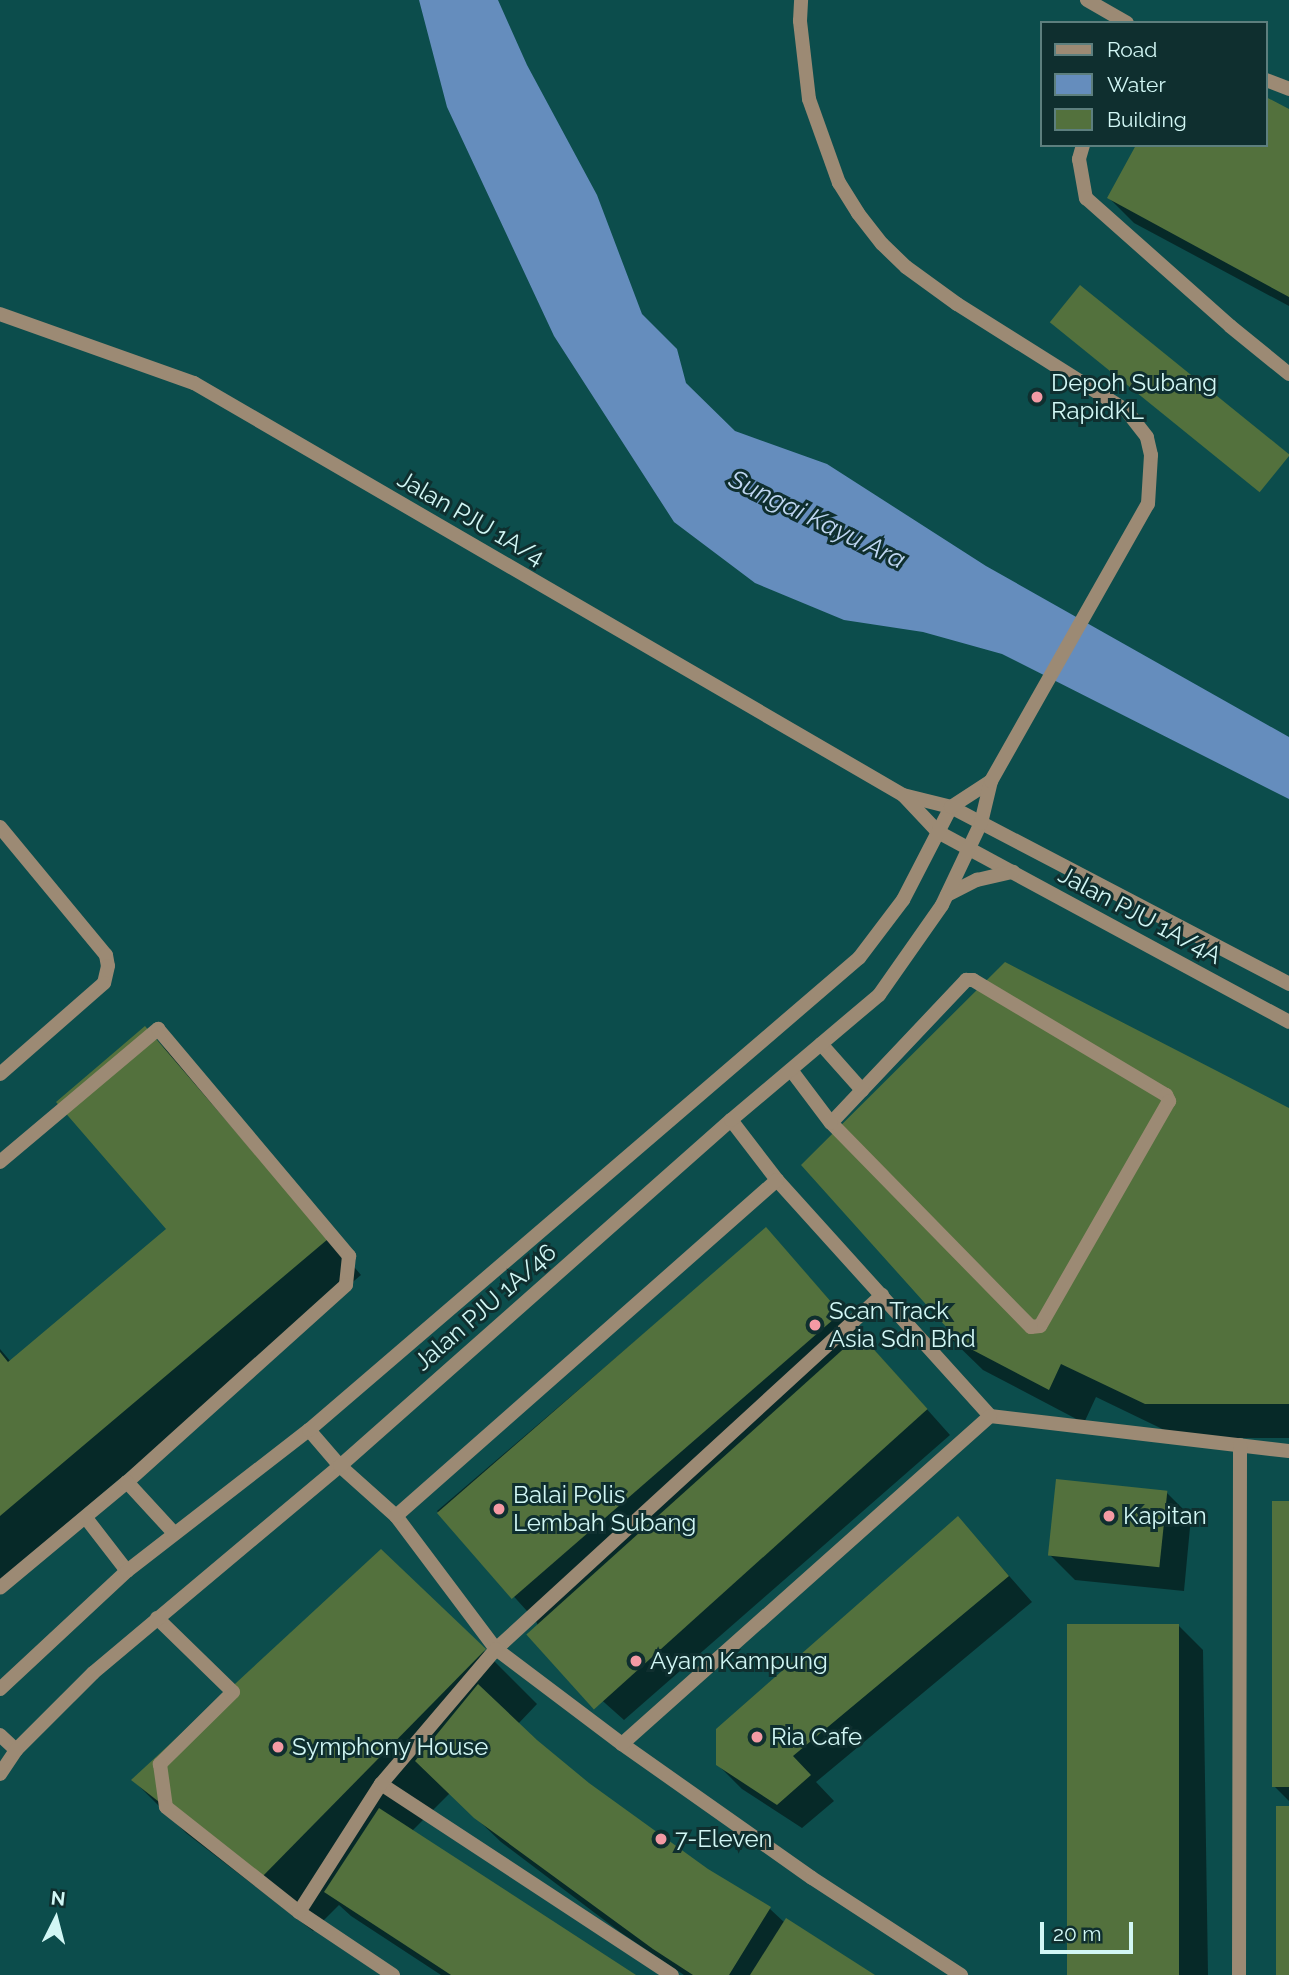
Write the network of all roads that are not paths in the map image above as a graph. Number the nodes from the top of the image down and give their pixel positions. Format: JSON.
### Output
{"nodes":[{"id":1,"x":801,"y":0,"type":"edge"},
{"id":2,"x":1087,"y":0,"type":"edge"},
{"id":3,"x":1124,"y":21,"type":"edge"},
{"id":4,"x":1268,"y":81,"type":"edge"},
{"id":5,"x":1289,"y":89,"type":"edge"},
{"id":6,"x":1082,"y":147,"type":"edge"},
{"id":7,"x":0,"y":314,"type":"edge"},
{"id":8,"x":1289,"y":374,"type":"edge"},
{"id":9,"x":995,"y":774,"type":"junction"},
{"id":10,"x":903,"y":795,"type":"junction"},
{"id":11,"x":951,"y":807,"type":"junction"},
{"id":12,"x":982,"y":823,"type":"junction"},
{"id":13,"x":0,"y":827,"type":"edge"},
{"id":14,"x":938,"y":832,"type":"junction"},
{"id":15,"x":969,"y":849,"type":"junction"},
{"id":16,"x":1013,"y":872,"type":"junction"},
{"id":17,"x":947,"y":895,"type":"junction"},
{"id":18,"x":1289,"y":984,"type":"edge"},
{"id":19,"x":1289,"y":1021,"type":"edge"},
{"id":20,"x":821,"y":1044,"type":"junction"},
{"id":21,"x":791,"y":1070,"type":"junction"},
{"id":22,"x":0,"y":1073,"type":"edge"},
{"id":23,"x":862,"y":1090,"type":"junction"},
{"id":24,"x":731,"y":1120,"type":"junction"},
{"id":25,"x":831,"y":1123,"type":"junction"},
{"id":26,"x":0,"y":1162,"type":"edge"},
{"id":27,"x":777,"y":1180,"type":"junction"},
{"id":28,"x":882,"y":1295,"type":"junction"},
{"id":29,"x":990,"y":1416,"type":"junction"},
{"id":30,"x":309,"y":1430,"type":"junction"},
{"id":31,"x":1240,"y":1445,"type":"junction"},
{"id":32,"x":1289,"y":1451,"type":"edge"},
{"id":33,"x":340,"y":1466,"type":"junction"},
{"id":34,"x":127,"y":1482,"type":"junction"},
{"id":35,"x":396,"y":1516,"type":"junction"},
{"id":36,"x":86,"y":1517,"type":"junction"},
{"id":37,"x":173,"y":1532,"type":"junction"},
{"id":38,"x":127,"y":1571,"type":"junction"},
{"id":39,"x":0,"y":1588,"type":"edge"},
{"id":40,"x":157,"y":1618,"type":"junction"},
{"id":41,"x":496,"y":1648,"type":"junction"},
{"id":42,"x":0,"y":1689,"type":"edge"},
{"id":43,"x":0,"y":1735,"type":"edge"},
{"id":44,"x":622,"y":1744,"type":"junction"},
{"id":45,"x":16,"y":1750,"type":"junction"},
{"id":46,"x":0,"y":1774,"type":"edge"},
{"id":47,"x":381,"y":1784,"type":"junction"},
{"id":48,"x":299,"y":1912,"type":"junction"},
{"id":49,"x":393,"y":1975,"type":"edge"},
{"id":50,"x":672,"y":1975,"type":"edge"},
{"id":51,"x":961,"y":1975,"type":"edge"},
{"id":52,"x":1239,"y":1975,"type":"edge"}],
"edges":[{"from":1,"to":9,"type":"street"},
{"from":2,"to":3,"type":"street"},
{"from":4,"to":5,"type":"street"},
{"from":6,"to":8,"type":"street"},
{"from":7,"to":10,"type":"street","name":"Jalan PJU 1A/4"},
{"from":9,"to":11,"type":"street"},
{"from":9,"to":12,"type":"street","name":"Jalan PJU 1A/46"},
{"from":10,"to":11,"type":"street","name":"Jalan PJU 1A/4"},
{"from":10,"to":14,"type":"street","name":"Jalan PJU 1A/4"},
{"from":11,"to":12,"type":"street","name":"Jalan PJU 1A/4"},
{"from":11,"to":14,"type":"street","name":"Jalan PJU 1A/46"},
{"from":12,"to":15,"type":"street","name":"Jalan PJU 1A/46"},
{"from":12,"to":18,"type":"street","name":"Jalan PJU 1A/4A"},
{"from":13,"to":22,"type":"street"},
{"from":14,"to":15,"type":"street","name":"Jalan PJU 1A/4"},
{"from":14,"to":30,"type":"street","name":"Jalan PJU 1A/46"},
{"from":15,"to":16,"type":"street","name":"Jalan PJU 1A/4A"},
{"from":15,"to":17,"type":"street","name":"Jalan PJU 1A/46"},
{"from":16,"to":17,"type":"street"},
{"from":16,"to":19,"type":"street","name":"Jalan PJU 1A/4A"},
{"from":17,"to":20,"type":"street","name":"Jalan PJU 1A/46"},
{"from":20,"to":21,"type":"street","name":"Jalan PJU 1A/46"},
{"from":20,"to":23,"type":"street"},
{"from":21,"to":24,"type":"street","name":"Jalan PJU 1A/46"},
{"from":21,"to":25,"type":"street"},
{"from":23,"to":25,"type":"street"},
{"from":23,"to":25,"type":"street"},
{"from":24,"to":27,"type":"street"},
{"from":24,"to":33,"type":"street","name":"Jalan PJU 1A/46"},
{"from":26,"to":34,"type":"street"},
{"from":27,"to":28,"type":"street"},
{"from":27,"to":35,"type":"street"},
{"from":28,"to":29,"type":"street"},
{"from":28,"to":41,"type":"street"},
{"from":29,"to":31,"type":"street"},
{"from":29,"to":44,"type":"street"},
{"from":30,"to":33,"type":"street"},
{"from":30,"to":37,"type":"street","name":"Jalan PJU 1A/46"},
{"from":31,"to":32,"type":"street"},
{"from":31,"to":52,"type":"street"},
{"from":33,"to":35,"type":"street"},
{"from":33,"to":40,"type":"street","name":"Jalan PJU 1A/46"},
{"from":34,"to":36,"type":"street"},
{"from":34,"to":37,"type":"street"},
{"from":35,"to":41,"type":"street"},
{"from":36,"to":38,"type":"street"},
{"from":36,"to":39,"type":"street"},
{"from":37,"to":38,"type":"street","name":"Jalan PJU 1A/46"},
{"from":38,"to":42,"type":"street","name":"Jalan PJU 1A/46"},
{"from":40,"to":45,"type":"street","name":"Jalan PJU 1A/46"},
{"from":40,"to":48,"type":"street"},
{"from":41,"to":44,"type":"street"},
{"from":41,"to":47,"type":"street"},
{"from":43,"to":45,"type":"street"},
{"from":44,"to":51,"type":"street"},
{"from":45,"to":46,"type":"street","name":"Jalan PJU 1A/46"},
{"from":47,"to":48,"type":"street"},
{"from":47,"to":50,"type":"street"},
{"from":48,"to":49,"type":"street"}]}
